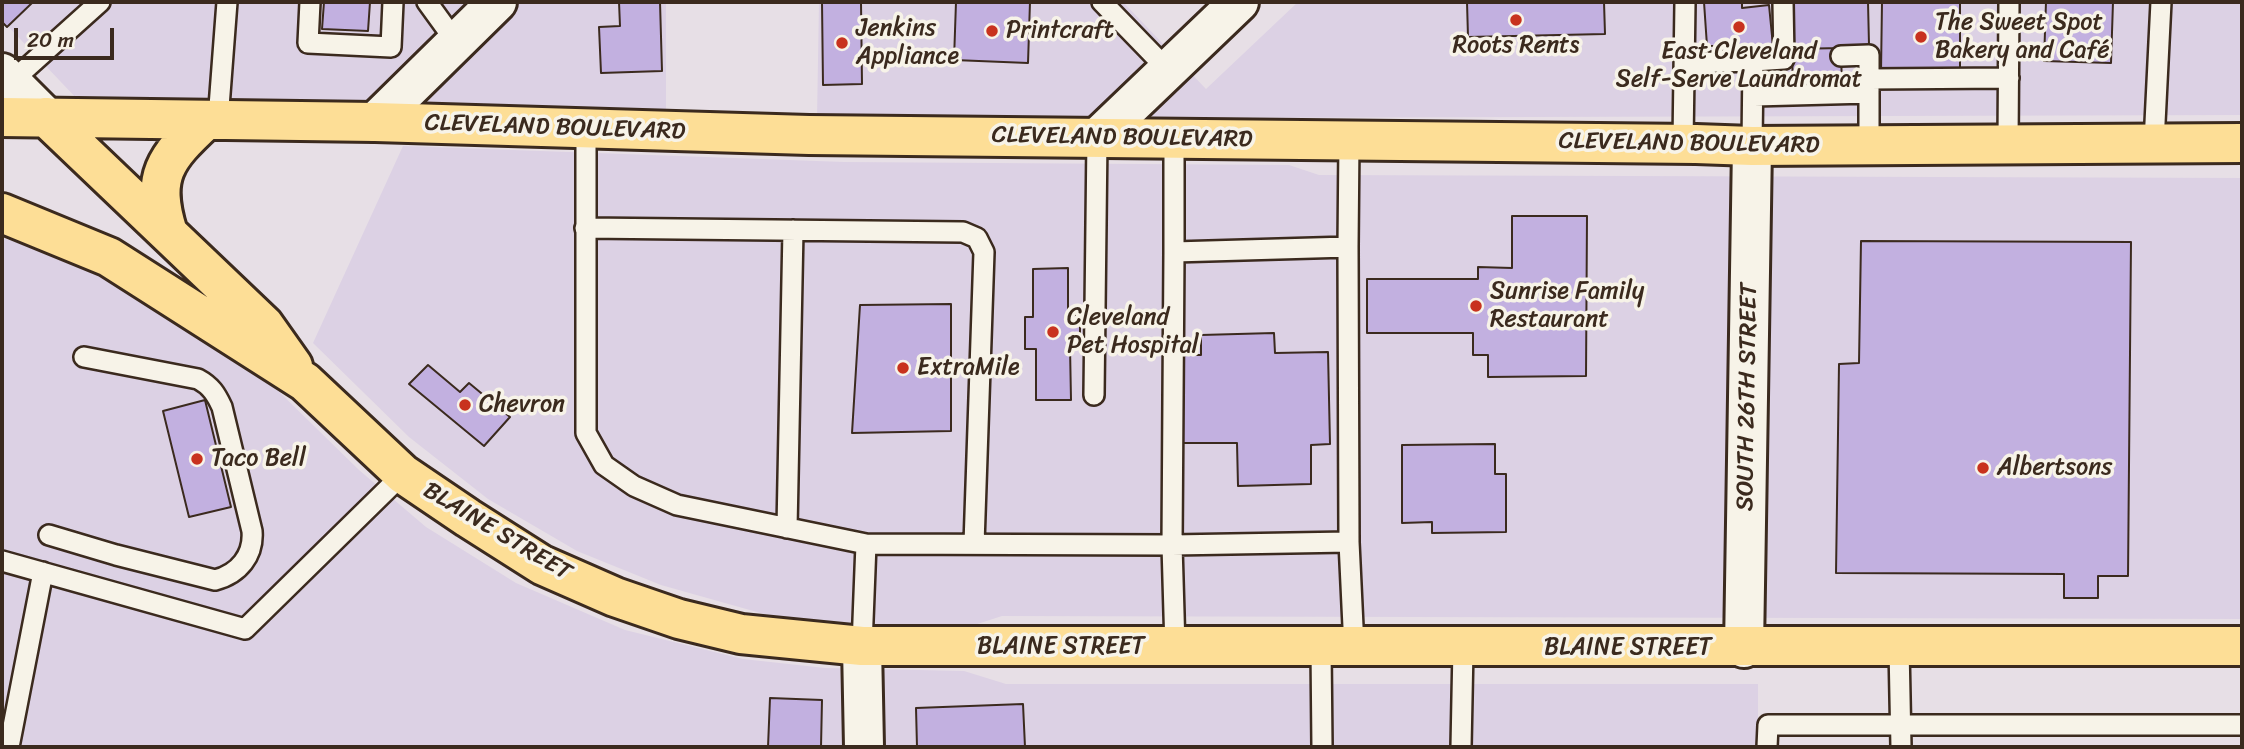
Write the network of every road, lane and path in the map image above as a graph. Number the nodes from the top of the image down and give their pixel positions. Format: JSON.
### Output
{"nodes":[{"id":1,"x":100,"y":2,"type":"edge"},
{"id":2,"x":227,"y":2,"type":"edge"},
{"id":3,"x":310,"y":2,"type":"edge"},
{"id":4,"x":393,"y":2,"type":"edge"},
{"id":5,"x":427,"y":2,"type":"edge"},
{"id":6,"x":497,"y":2,"type":"edge"},
{"id":7,"x":1102,"y":2,"type":"edge"},
{"id":8,"x":1240,"y":2,"type":"edge"},
{"id":9,"x":1685,"y":2,"type":"edge"},
{"id":10,"x":1783,"y":2,"type":"edge"},
{"id":11,"x":2009,"y":2,"type":"edge"},
{"id":12,"x":2161,"y":2,"type":"edge"},
{"id":13,"x":456,"y":42,"type":"junction"},
{"id":14,"x":1841,"y":56,"type":"dead end"},
{"id":15,"x":1754,"y":61,"type":"junction"},
{"id":16,"x":1685,"y":63,"type":"junction"},
{"id":17,"x":1168,"y":70,"type":"junction"},
{"id":18,"x":2009,"y":78,"type":"junction"},
{"id":19,"x":1869,"y":86,"type":"junction"},
{"id":20,"x":5,"y":91,"type":"edge"},
{"id":21,"x":1754,"y":96,"type":"junction"},
{"id":22,"x":46,"y":117,"type":"junction"},
{"id":23,"x":212,"y":120,"type":"junction"},
{"id":24,"x":375,"y":122,"type":"junction"},
{"id":25,"x":586,"y":129,"type":"junction"},
{"id":26,"x":1097,"y":138,"type":"junction"},
{"id":27,"x":1174,"y":139,"type":"junction"},
{"id":28,"x":1349,"y":140,"type":"junction"},
{"id":29,"x":2154,"y":143,"type":"junction"},
{"id":30,"x":2242,"y":143,"type":"edge"},
{"id":31,"x":1683,"y":144,"type":"junction"},
{"id":32,"x":2008,"y":144,"type":"junction"},
{"id":33,"x":1869,"y":145,"type":"junction"},
{"id":34,"x":1752,"y":146,"type":"junction"},
{"id":35,"x":2,"y":213,"type":"edge"},
{"id":36,"x":585,"y":228,"type":"junction"},
{"id":37,"x":793,"y":230,"type":"junction"},
{"id":38,"x":168,"y":233,"type":"junction"},
{"id":39,"x":1348,"y":247,"type":"junction"},
{"id":40,"x":1174,"y":252,"type":"junction"},
{"id":41,"x":84,"y":357,"type":"dead end"},
{"id":42,"x":305,"y":382,"type":"junction"},
{"id":43,"x":1094,"y":395,"type":"dead end"},
{"id":44,"x":403,"y":474,"type":"junction"},
{"id":45,"x":787,"y":528,"type":"junction"},
{"id":46,"x":50,"y":535,"type":"dead end"},
{"id":47,"x":1349,"y":542,"type":"junction"},
{"id":48,"x":866,"y":544,"type":"junction"},
{"id":49,"x":974,"y":544,"type":"junction"},
{"id":50,"x":1172,"y":545,"type":"junction"},
{"id":51,"x":2,"y":561,"type":"edge"},
{"id":52,"x":43,"y":572,"type":"junction"},
{"id":53,"x":862,"y":646,"type":"junction"},
{"id":54,"x":2242,"y":646,"type":"edge"},
{"id":55,"x":1899,"y":647,"type":"junction"},
{"id":56,"x":1175,"y":648,"type":"junction"},
{"id":57,"x":1337,"y":648,"type":"junction"},
{"id":58,"x":1463,"y":648,"type":"junction"},
{"id":59,"x":1744,"y":648,"type":"junction"},
{"id":60,"x":1900,"y":725,"type":"junction"},
{"id":61,"x":2242,"y":725,"type":"edge"},
{"id":62,"x":9,"y":747,"type":"edge"},
{"id":63,"x":864,"y":747,"type":"edge"},
{"id":64,"x":1322,"y":747,"type":"edge"},
{"id":65,"x":1461,"y":747,"type":"edge"},
{"id":66,"x":1767,"y":747,"type":"edge"},
{"id":67,"x":1901,"y":747,"type":"edge"}],
"edges":[{"from":1,"to":20,"type":"lane"},
{"from":2,"to":23,"type":"lane"},
{"from":3,"to":4,"type":"lane"},
{"from":5,"to":13,"type":"lane"},
{"from":6,"to":13,"type":"street"},
{"from":7,"to":17,"type":"lane"},
{"from":8,"to":17,"type":"street"},
{"from":9,"to":16,"type":"lane"},
{"from":10,"to":15,"type":"lane"},
{"from":11,"to":18,"type":"lane"},
{"from":12,"to":29,"type":"lane"},
{"from":13,"to":24,"type":"street"},
{"from":14,"to":19,"type":"lane"},
{"from":15,"to":16,"type":"lane"},
{"from":15,"to":21,"type":"lane"},
{"from":16,"to":31,"type":"lane"},
{"from":17,"to":26,"type":"street"},
{"from":18,"to":19,"type":"lane"},
{"from":18,"to":32,"type":"lane"},
{"from":19,"to":21,"type":"lane"},
{"from":19,"to":33,"type":"lane"},
{"from":20,"to":22,"type":"main road","name":"CLEVELAND BOULEVARD"},
{"from":21,"to":34,"type":"lane"},
{"from":22,"to":23,"type":"main road","name":"CLEVELAND BOULEVARD"},
{"from":22,"to":38,"type":"main road"},
{"from":23,"to":24,"type":"main road","name":"CLEVELAND BOULEVARD"},
{"from":23,"to":38,"type":"main road"},
{"from":24,"to":25,"type":"main road","name":"CLEVELAND BOULEVARD"},
{"from":25,"to":26,"type":"main road","name":"CLEVELAND BOULEVARD"},
{"from":25,"to":36,"type":"lane"},
{"from":26,"to":27,"type":"main road","name":"CLEVELAND BOULEVARD"},
{"from":26,"to":43,"type":"lane"},
{"from":27,"to":28,"type":"main road","name":"CLEVELAND BOULEVARD"},
{"from":27,"to":40,"type":"lane"},
{"from":28,"to":31,"type":"main road","name":"CLEVELAND BOULEVARD"},
{"from":28,"to":39,"type":"lane"},
{"from":29,"to":30,"type":"main road","name":"CLEVELAND BOULEVARD"},
{"from":29,"to":32,"type":"main road","name":"CLEVELAND BOULEVARD"},
{"from":31,"to":34,"type":"main road","name":"CLEVELAND BOULEVARD"},
{"from":32,"to":33,"type":"main road","name":"CLEVELAND BOULEVARD"},
{"from":33,"to":34,"type":"main road","name":"CLEVELAND BOULEVARD"},
{"from":34,"to":59,"type":"street","name":"SOUTH 26TH STREET"},
{"from":35,"to":42,"type":"main road","name":"BLAINE STREET"},
{"from":36,"to":37,"type":"lane"},
{"from":36,"to":45,"type":"lane"},
{"from":37,"to":45,"type":"lane"},
{"from":37,"to":49,"type":"lane"},
{"from":38,"to":42,"type":"main road"},
{"from":39,"to":40,"type":"lane"},
{"from":39,"to":47,"type":"lane"},
{"from":40,"to":50,"type":"lane"},
{"from":41,"to":46,"type":"lane"},
{"from":42,"to":44,"type":"main road","name":"BLAINE STREET"},
{"from":44,"to":52,"type":"lane"},
{"from":44,"to":53,"type":"main road","name":"BLAINE STREET"},
{"from":45,"to":48,"type":"lane"},
{"from":47,"to":50,"type":"lane"},
{"from":47,"to":57,"type":"lane"},
{"from":48,"to":49,"type":"lane"},
{"from":48,"to":53,"type":"lane"},
{"from":49,"to":50,"type":"lane"},
{"from":50,"to":56,"type":"lane"},
{"from":51,"to":52,"type":"lane"},
{"from":52,"to":62,"type":"lane"},
{"from":53,"to":56,"type":"main road","name":"BLAINE STREET"},
{"from":53,"to":63,"type":"street"},
{"from":54,"to":55,"type":"main road","name":"BLAINE STREET"},
{"from":55,"to":59,"type":"main road","name":"BLAINE STREET"},
{"from":55,"to":60,"type":"lane"},
{"from":56,"to":57,"type":"main road","name":"BLAINE STREET"},
{"from":57,"to":58,"type":"main road","name":"BLAINE STREET"},
{"from":57,"to":64,"type":"lane"},
{"from":58,"to":59,"type":"main road","name":"BLAINE STREET"},
{"from":58,"to":65,"type":"lane"},
{"from":60,"to":61,"type":"lane"},
{"from":60,"to":66,"type":"lane"},
{"from":60,"to":67,"type":"lane"}]}
